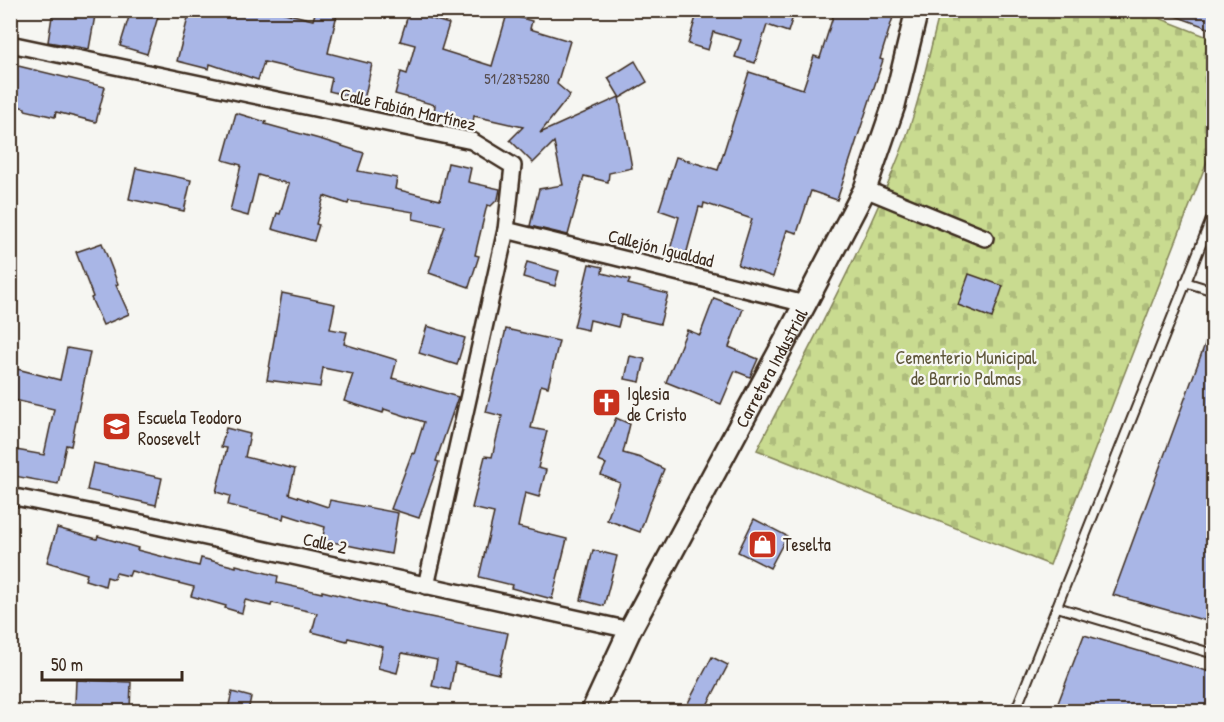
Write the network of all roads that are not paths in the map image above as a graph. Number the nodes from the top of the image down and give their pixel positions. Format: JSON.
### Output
{"nodes":[{"id":1,"x":917,"y":10,"type":"edge"},
{"id":2,"x":10,"y":44,"type":"edge"},
{"id":3,"x":866,"y":189,"type":"junction"},
{"id":4,"x":1214,"y":212,"type":"edge"},
{"id":5,"x":506,"y":230,"type":"junction"},
{"id":6,"x":985,"y":238,"type":"dead end"},
{"id":7,"x":1185,"y":282,"type":"junction"},
{"id":8,"x":1214,"y":291,"type":"edge"},
{"id":9,"x":805,"y":304,"type":"junction"},
{"id":10,"x":10,"y":496,"type":"edge"},
{"id":11,"x":426,"y":586,"type":"junction"},
{"id":12,"x":1057,"y":606,"type":"junction"},
{"id":13,"x":630,"y":630,"type":"junction"},
{"id":14,"x":1214,"y":654,"type":"edge"},
{"id":15,"x":595,"y":711,"type":"edge"},
{"id":16,"x":1015,"y":711,"type":"edge"}],
"edges":[{"from":1,"to":3,"type":"street","name":"Carretera Industrial"},
{"from":2,"to":5,"type":"street","name":"Calle Fabián Martínez"},
{"from":3,"to":6,"type":"street"},
{"from":3,"to":9,"type":"street","name":"Carretera Industrial"},
{"from":4,"to":7,"type":"lane"},
{"from":5,"to":9,"type":"street","name":"Callejón Igualdad"},
{"from":5,"to":11,"type":"street","name":"Calle Fabián Martínez"},
{"from":7,"to":8,"type":"lane"},
{"from":7,"to":12,"type":"lane"},
{"from":9,"to":13,"type":"street","name":"Carretera Industrial"},
{"from":10,"to":11,"type":"street","name":"Calle 2"},
{"from":11,"to":13,"type":"street","name":"Calle 2"},
{"from":12,"to":14,"type":"lane"},
{"from":12,"to":16,"type":"lane"},
{"from":13,"to":15,"type":"street","name":"Carretera Industrial"}]}
